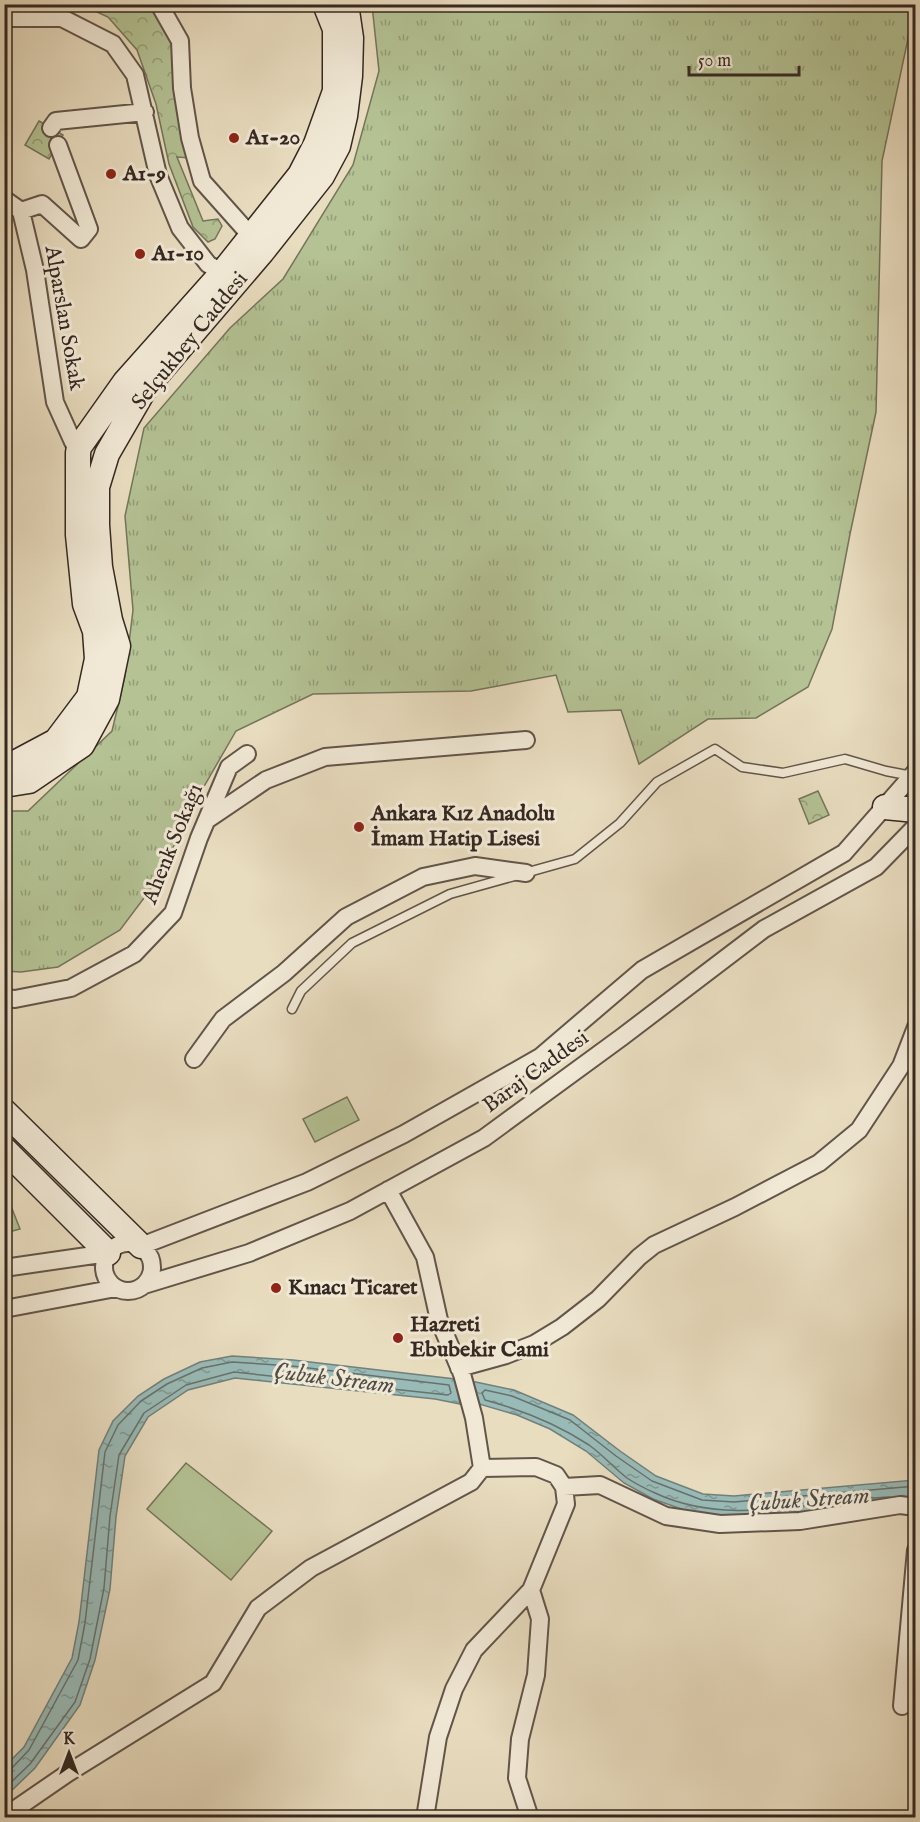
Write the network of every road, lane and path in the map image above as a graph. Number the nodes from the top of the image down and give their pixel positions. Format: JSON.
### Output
{"nodes":[{"id":1,"x":159,"y":4,"type":"edge"},
{"id":2,"x":325,"y":4,"type":"edge"},
{"id":3,"x":346,"y":4,"type":"edge"},
{"id":4,"x":4,"y":16,"type":"edge"},
{"id":5,"x":145,"y":112,"type":"junction"},
{"id":6,"x":51,"y":128,"type":"dead end"},
{"id":7,"x":58,"y":145,"type":"dead end"},
{"id":8,"x":4,"y":199,"type":"edge"},
{"id":9,"x":21,"y":211,"type":"junction"},
{"id":10,"x":251,"y":236,"type":"junction"},
{"id":11,"x":222,"y":273,"type":"junction"},
{"id":12,"x":80,"y":447,"type":"junction"},
{"id":13,"x":526,"y":740,"type":"dead end"},
{"id":14,"x":247,"y":754,"type":"dead end"},
{"id":15,"x":4,"y":765,"type":"edge"},
{"id":16,"x":914,"y":774,"type":"edge"},
{"id":17,"x":4,"y":785,"type":"edge"},
{"id":18,"x":885,"y":807,"type":"junction"},
{"id":19,"x":915,"y":810,"type":"edge"},
{"id":20,"x":206,"y":821,"type":"junction"},
{"id":21,"x":915,"y":826,"type":"edge"},
{"id":22,"x":526,"y":873,"type":"junction"},
{"id":23,"x":4,"y":998,"type":"edge"},
{"id":24,"x":292,"y":1009,"type":"dead end"},
{"id":25,"x":915,"y":1027,"type":"edge"},
{"id":26,"x":194,"y":1059,"type":"dead end"},
{"id":27,"x":4,"y":1111,"type":"edge"},
{"id":28,"x":4,"y":1149,"type":"edge"},
{"id":29,"x":388,"y":1190,"type":"junction"},
{"id":30,"x":141,"y":1246,"type":"junction"},
{"id":31,"x":108,"y":1253,"type":"junction"},
{"id":32,"x":4,"y":1268,"type":"edge"},
{"id":33,"x":144,"y":1285,"type":"junction"},
{"id":34,"x":116,"y":1288,"type":"junction"},
{"id":35,"x":4,"y":1310,"type":"edge"},
{"id":36,"x":460,"y":1371,"type":"junction"},
{"id":37,"x":482,"y":1468,"type":"junction"},
{"id":38,"x":564,"y":1487,"type":"junction"},
{"id":39,"x":915,"y":1507,"type":"edge"},
{"id":40,"x":915,"y":1550,"type":"edge"},
{"id":41,"x":531,"y":1590,"type":"junction"},
{"id":42,"x":902,"y":1706,"type":"dead end"},
{"id":43,"x":4,"y":1817,"type":"edge"},
{"id":44,"x":425,"y":1818,"type":"edge"},
{"id":45,"x":530,"y":1818,"type":"edge"}],
"edges":[{"from":1,"to":10,"type":"street"},
{"from":2,"to":10,"type":"street","name":"Selçukbey Caddesi"},
{"from":3,"to":17,"type":"street","name":"Selçukbey Caddesi"},
{"from":4,"to":5,"type":"street"},
{"from":5,"to":6,"type":"street"},
{"from":5,"to":11,"type":"street"},
{"from":7,"to":9,"type":"street"},
{"from":8,"to":9,"type":"street"},
{"from":9,"to":12,"type":"street","name":"Alparslan Sokak"},
{"from":10,"to":11,"type":"street","name":"Selçukbey Caddesi"},
{"from":11,"to":12,"type":"street","name":"Selçukbey Caddesi"},
{"from":12,"to":15,"type":"street","name":"Selçukbey Caddesi"},
{"from":13,"to":20,"type":"street"},
{"from":14,"to":20,"type":"street","name":"Ahenk Sokağı"},
{"from":16,"to":18,"type":"street","name":"Baraj Caddesi"},
{"from":16,"to":22,"type":"lane"},
{"from":18,"to":19,"type":"street"},
{"from":18,"to":30,"type":"street","name":"Baraj Caddesi"},
{"from":20,"to":23,"type":"street","name":"Ahenk Sokağı"},
{"from":21,"to":29,"type":"street","name":"Baraj Caddesi"},
{"from":22,"to":24,"type":"lane"},
{"from":22,"to":26,"type":"street"},
{"from":25,"to":36,"type":"street"},
{"from":27,"to":30,"type":"street"},
{"from":28,"to":31,"type":"street"},
{"from":29,"to":33,"type":"street","name":"Baraj Caddesi"},
{"from":29,"to":36,"type":"street"},
{"from":30,"to":31,"type":"street"},
{"from":30,"to":33,"type":"street"},
{"from":31,"to":32,"type":"street"},
{"from":31,"to":34,"type":"street"},
{"from":33,"to":34,"type":"street"},
{"from":34,"to":35,"type":"street"},
{"from":36,"to":37,"type":"street"},
{"from":37,"to":38,"type":"street"},
{"from":37,"to":43,"type":"street"},
{"from":38,"to":39,"type":"street"},
{"from":38,"to":41,"type":"street"},
{"from":40,"to":42,"type":"street"},
{"from":41,"to":44,"type":"street"},
{"from":41,"to":45,"type":"street"}]}
